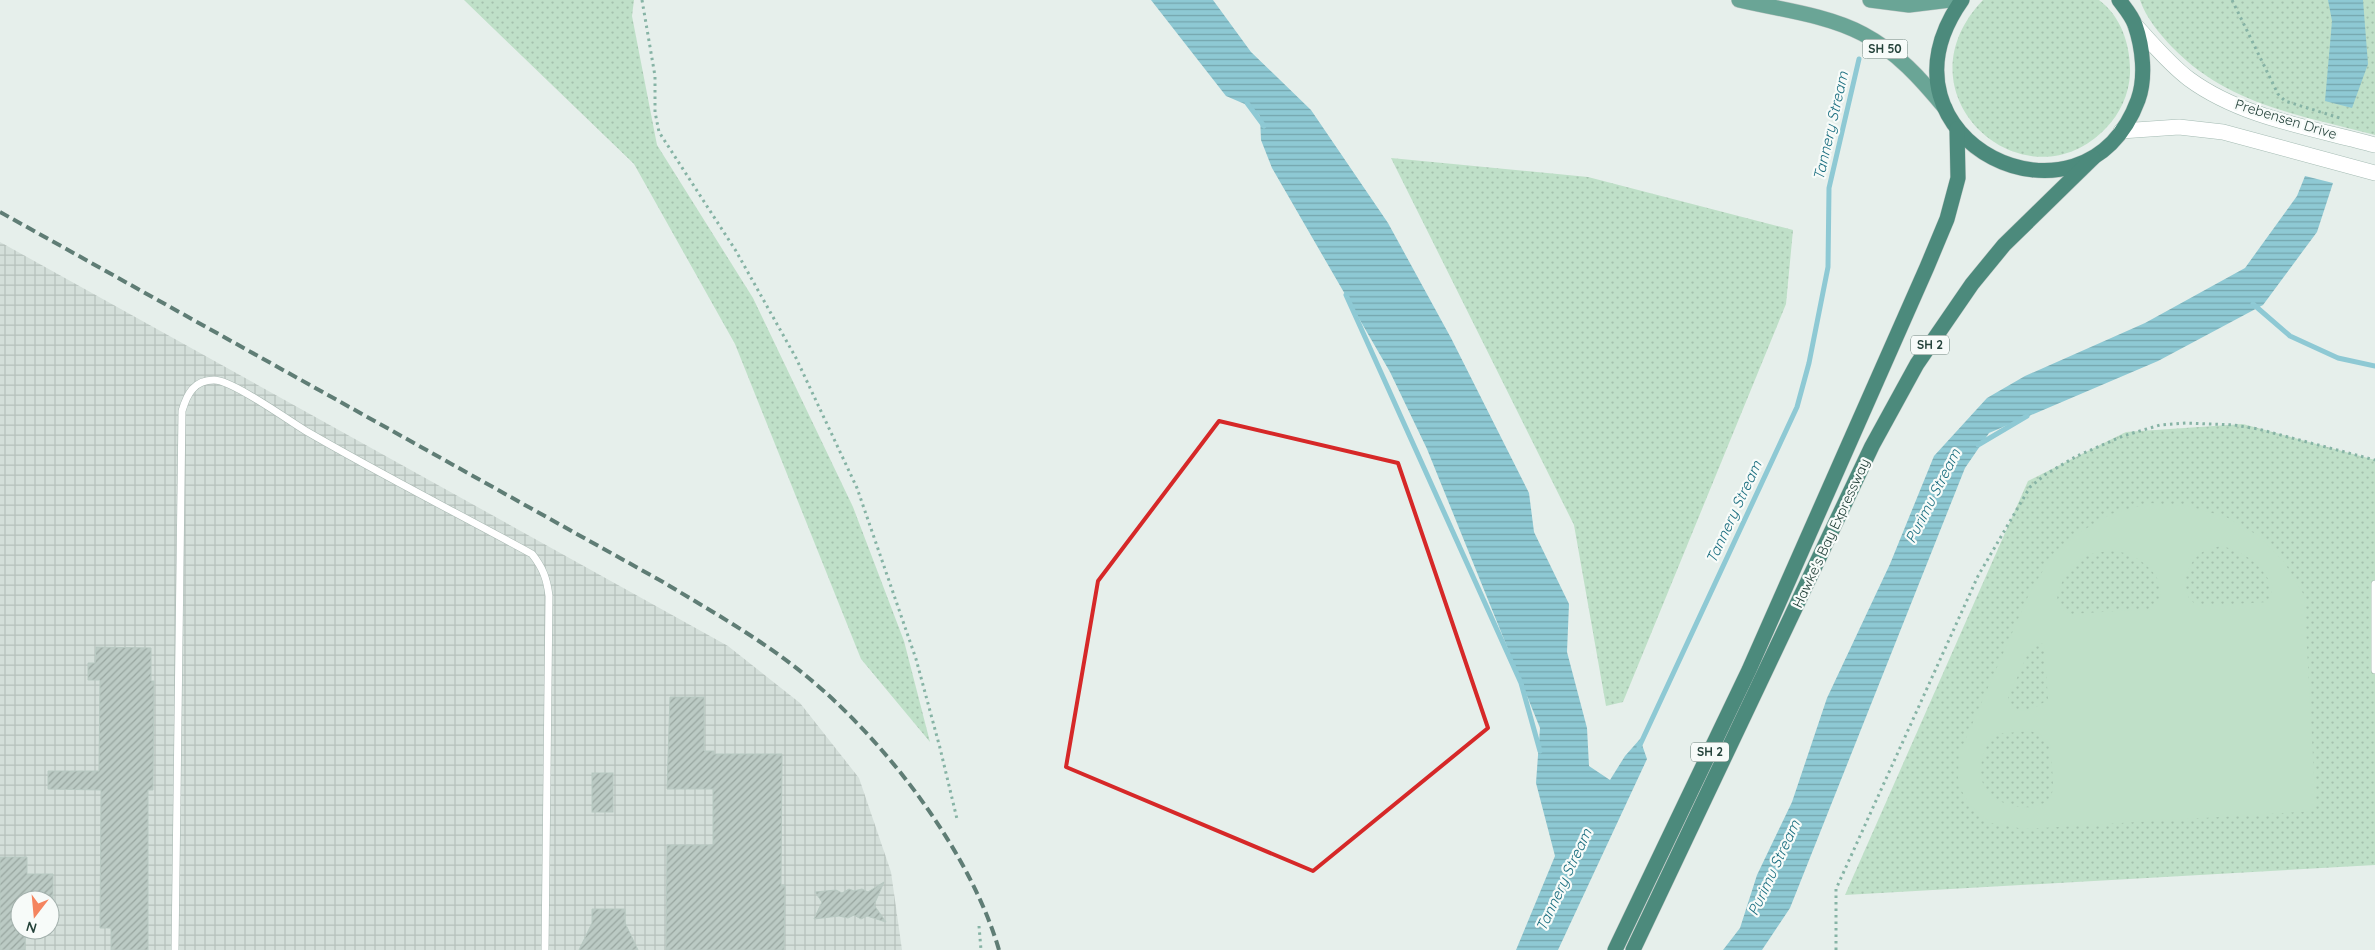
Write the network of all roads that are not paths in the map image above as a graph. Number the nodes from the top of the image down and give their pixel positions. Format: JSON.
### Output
{"nodes":[{"id":1,"x":1739,"y":0,"type":"edge"},
{"id":2,"x":1870,"y":0,"type":"edge"},
{"id":3,"x":1950,"y":0,"type":"edge"},
{"id":4,"x":1962,"y":0,"type":"edge"},
{"id":5,"x":2119,"y":0,"type":"edge"},
{"id":6,"x":2135,"y":25,"type":"junction"},
{"id":7,"x":1946,"y":109,"type":"junction"},
{"id":8,"x":1957,"y":129,"type":"junction"},
{"id":9,"x":2121,"y":131,"type":"junction"},
{"id":10,"x":2375,"y":145,"type":"edge"},
{"id":11,"x":2093,"y":158,"type":"junction"},
{"id":12,"x":2375,"y":173,"type":"edge"},
{"id":13,"x":2375,"y":584,"type":"edge"},
{"id":14,"x":2375,"y":670,"type":"edge"},
{"id":15,"x":175,"y":950,"type":"edge"},
{"id":16,"x":545,"y":950,"type":"edge"},
{"id":17,"x":1615,"y":950,"type":"edge"},
{"id":18,"x":1633,"y":950,"type":"edge"}],
"edges":[{"from":1,"to":7,"type":"main road","number":"SH 50"},
{"from":2,"to":3,"type":"main road"},
{"from":4,"to":7,"type":"highway","number":"SH 2"},
{"from":5,"to":6,"type":"highway","number":"SH 2"},
{"from":6,"to":9,"type":"highway","number":"SH 2"},
{"from":6,"to":10,"type":"main road","name":"Prebensen Drive"},
{"from":7,"to":8,"type":"highway","number":"SH 2"},
{"from":8,"to":11,"type":"highway"},
{"from":8,"to":17,"type":"highway","name":"Hawke's Bay Expressway","number":"SH 2"},
{"from":9,"to":11,"type":"highway","number":"SH 2"},
{"from":9,"to":12,"type":"main road","name":"Prebensen Drive"},
{"from":11,"to":18,"type":"highway","name":"Hawke's Bay Expressway","number":"SH 2"},
{"from":13,"to":14,"type":"lane"},
{"from":15,"to":16,"type":"lane"}]}
